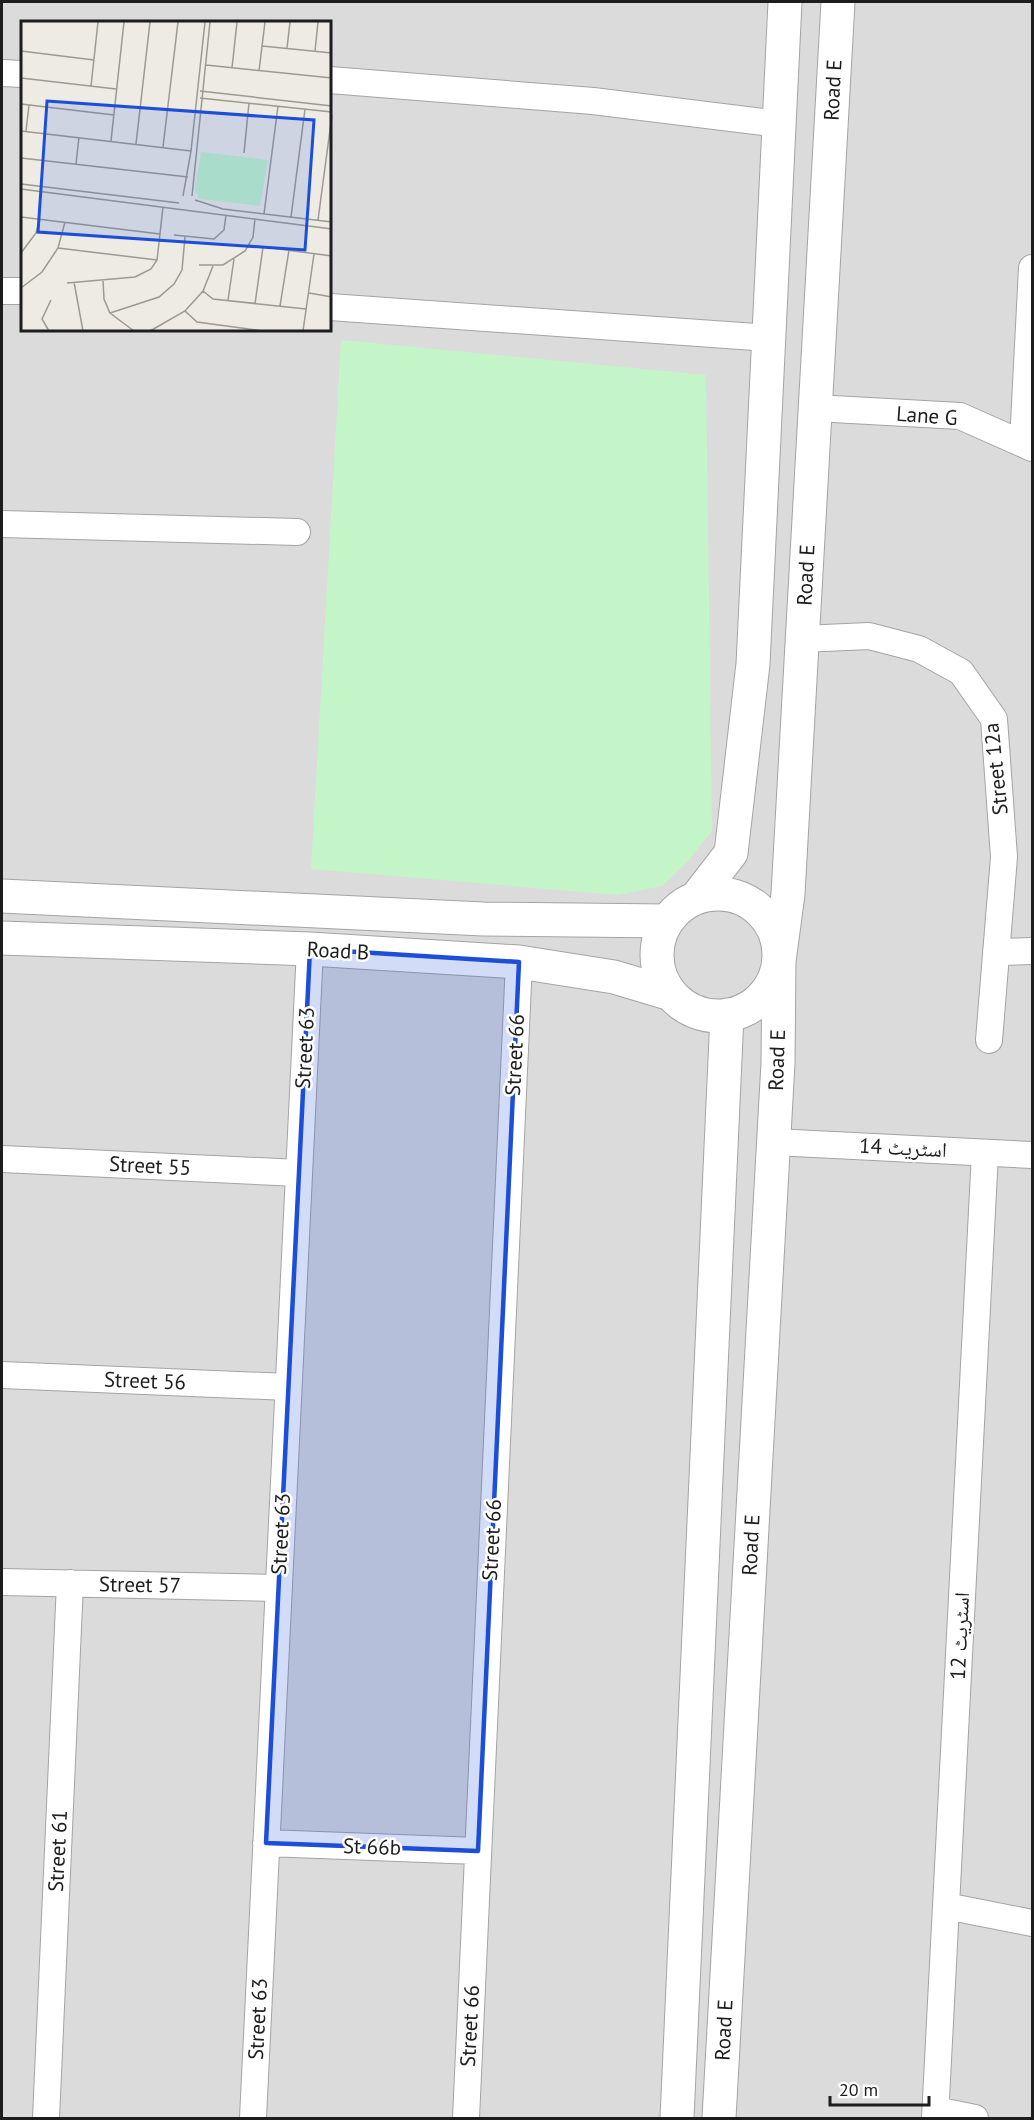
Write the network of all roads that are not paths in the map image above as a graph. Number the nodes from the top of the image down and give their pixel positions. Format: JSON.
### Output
{"nodes":[{"id":1,"x":785,"y":2,"type":"edge"},
{"id":2,"x":838,"y":2,"type":"edge"},
{"id":3,"x":2,"y":73,"type":"edge"},
{"id":4,"x":21,"y":74,"type":"edge"},
{"id":5,"x":332,"y":80,"type":"edge"},
{"id":6,"x":779,"y":124,"type":"junction"},
{"id":7,"x":1032,"y":268,"type":"edge"},
{"id":8,"x":2,"y":291,"type":"edge"},
{"id":9,"x":21,"y":291,"type":"edge"},
{"id":10,"x":332,"y":307,"type":"edge"},
{"id":11,"x":1030,"y":333,"type":"edge"},
{"id":12,"x":769,"y":338,"type":"junction"},
{"id":13,"x":815,"y":408,"type":"junction"},
{"id":14,"x":1028,"y":445,"type":"edge"},
{"id":15,"x":2,"y":524,"type":"edge"},
{"id":16,"x":297,"y":532,"type":"dead end"},
{"id":17,"x":802,"y":639,"type":"junction"},
{"id":18,"x":2,"y":896,"type":"edge"},
{"id":19,"x":697,"y":897,"type":"junction"},
{"id":20,"x":667,"y":921,"type":"junction"},
{"id":21,"x":2,"y":938,"type":"edge"},
{"id":22,"x":310,"y":949,"type":"junction"},
{"id":23,"x":1032,"y":951,"type":"edge"},
{"id":24,"x":996,"y":952,"type":"junction"},
{"id":25,"x":779,"y":961,"type":"junction"},
{"id":26,"x":519,"y":962,"type":"junction"},
{"id":27,"x":671,"y":994,"type":"junction"},
{"id":28,"x":727,"y":1015,"type":"junction"},
{"id":29,"x":989,"y":1040,"type":"dead end"},
{"id":30,"x":774,"y":1142,"type":"junction"},
{"id":31,"x":985,"y":1153,"type":"junction"},
{"id":32,"x":1032,"y":1155,"type":"edge"},
{"id":33,"x":2,"y":1159,"type":"edge"},
{"id":34,"x":299,"y":1173,"type":"junction"},
{"id":35,"x":2,"y":1375,"type":"edge"},
{"id":36,"x":288,"y":1388,"type":"junction"},
{"id":37,"x":2,"y":1581,"type":"edge"},
{"id":38,"x":70,"y":1583,"type":"junction"},
{"id":39,"x":279,"y":1588,"type":"junction"},
{"id":40,"x":266,"y":1843,"type":"junction"},
{"id":41,"x":478,"y":1851,"type":"junction"},
{"id":42,"x":946,"y":1906,"type":"junction"},
{"id":43,"x":1032,"y":1923,"type":"edge"},
{"id":44,"x":935,"y":2114,"type":"edge"},
{"id":45,"x":46,"y":2118,"type":"edge"},
{"id":46,"x":253,"y":2118,"type":"edge"},
{"id":47,"x":466,"y":2118,"type":"edge"},
{"id":48,"x":677,"y":2118,"type":"edge"},
{"id":49,"x":719,"y":2118,"type":"edge"},
{"id":50,"x":975,"y":2118,"type":"edge"}],
"edges":[{"from":1,"to":6,"type":"street"},
{"from":2,"to":13,"type":"street","name":"Road E"},
{"from":3,"to":4,"type":"street"},
{"from":5,"to":6,"type":"street"},
{"from":6,"to":12,"type":"street"},
{"from":7,"to":11,"type":"street"},
{"from":8,"to":9,"type":"street"},
{"from":10,"to":12,"type":"street"},
{"from":11,"to":14,"type":"street"},
{"from":12,"to":19,"type":"street"},
{"from":13,"to":14,"type":"street","name":"Lane G"},
{"from":13,"to":17,"type":"street","name":"Road E"},
{"from":15,"to":16,"type":"street"},
{"from":17,"to":24,"type":"street","name":"Street 12a"},
{"from":17,"to":25,"type":"street","name":"Road E"},
{"from":18,"to":20,"type":"street","name":"Road B"},
{"from":19,"to":20,"type":"street"},
{"from":19,"to":25,"type":"street"},
{"from":20,"to":27,"type":"street"},
{"from":21,"to":22,"type":"street","name":"Road B"},
{"from":22,"to":26,"type":"street","name":"Road B"},
{"from":22,"to":34,"type":"street","name":"Street 63"},
{"from":23,"to":24,"type":"street"},
{"from":24,"to":29,"type":"street","name":"Street 12a"},
{"from":25,"to":28,"type":"street"},
{"from":25,"to":30,"type":"street","name":"Road E"},
{"from":26,"to":27,"type":"street","name":"Road B"},
{"from":26,"to":41,"type":"street","name":"Street 66"},
{"from":27,"to":28,"type":"street"},
{"from":28,"to":48,"type":"street","name":"Road E"},
{"from":30,"to":31,"type":"street","name":"اسٹریٹ 14"},
{"from":30,"to":49,"type":"street","name":"Road E"},
{"from":31,"to":32,"type":"street","name":"اسٹریٹ 14"},
{"from":31,"to":42,"type":"street","name":"اسٹریٹ 12"},
{"from":33,"to":34,"type":"street","name":"Street 55"},
{"from":34,"to":36,"type":"street","name":"Street 63"},
{"from":35,"to":36,"type":"street","name":"Street 56"},
{"from":36,"to":39,"type":"street","name":"Street 63"},
{"from":37,"to":38,"type":"street","name":"Street 57"},
{"from":38,"to":39,"type":"street","name":"Street 57"},
{"from":38,"to":45,"type":"street","name":"Street 61"},
{"from":39,"to":40,"type":"street","name":"Street 63"},
{"from":40,"to":41,"type":"street","name":"St 66b"},
{"from":40,"to":46,"type":"street","name":"Street 63"},
{"from":41,"to":47,"type":"street","name":"Street 66"},
{"from":42,"to":43,"type":"street"},
{"from":42,"to":44,"type":"street","name":"اسٹریٹ 12"},
{"from":44,"to":50,"type":"street"}]}
